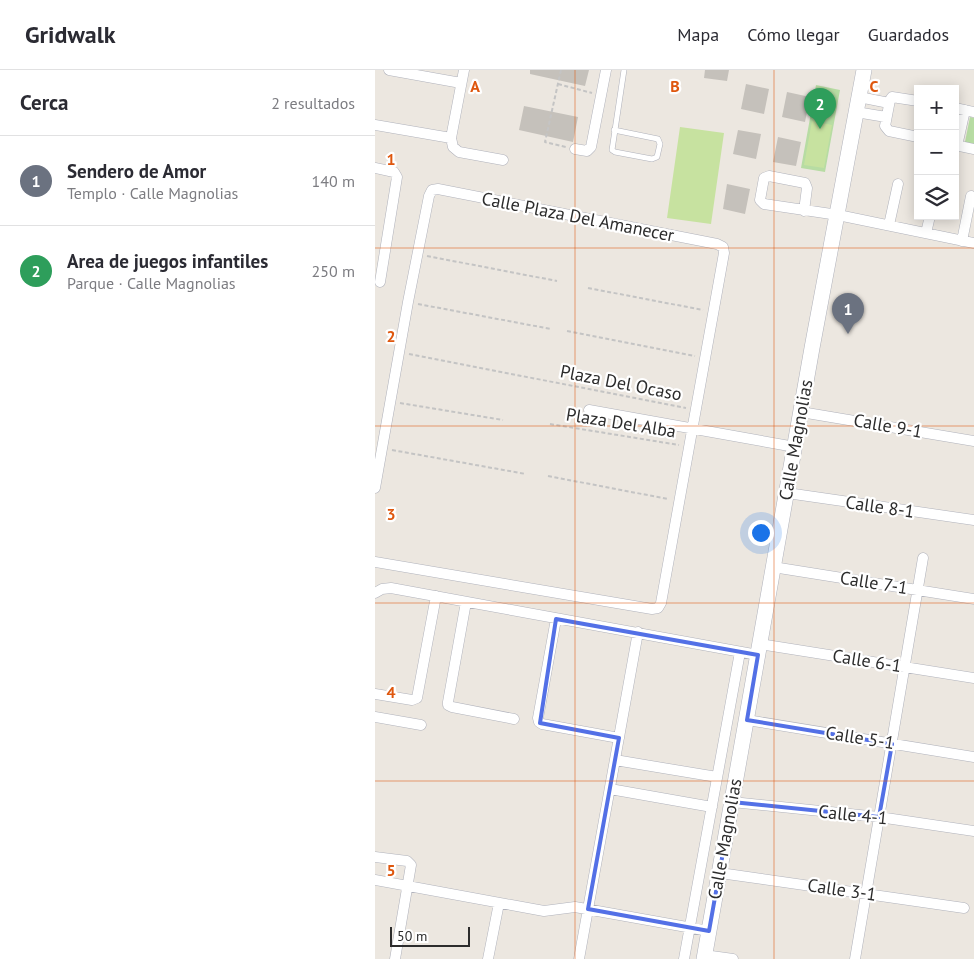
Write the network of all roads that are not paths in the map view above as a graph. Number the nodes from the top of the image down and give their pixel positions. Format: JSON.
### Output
{"nodes":[{"id":1,"x":389,"y":70,"type":"edge"},
{"id":2,"x":464,"y":70,"type":"edge"},
{"id":3,"x":606,"y":70,"type":"edge"},
{"id":4,"x":624,"y":70,"type":"edge"},
{"id":5,"x":864,"y":70,"type":"edge"},
{"id":6,"x":461,"y":83,"type":"junction"},
{"id":7,"x":859,"y":97,"type":"junction"},
{"id":8,"x":914,"y":100,"type":"edge"},
{"id":9,"x":889,"y":103,"type":"junction"},
{"id":10,"x":965,"y":110,"type":"edge"},
{"id":11,"x":856,"y":112,"type":"junction"},
{"id":12,"x":887,"y":117,"type":"junction"},
{"id":13,"x":375,"y":124,"type":"edge"},
{"id":14,"x":614,"y":130,"type":"junction"},
{"id":15,"x":959,"y":134,"type":"edge"},
{"id":16,"x":914,"y":136,"type":"edge"},
{"id":17,"x":451,"y":138,"type":"junction"},
{"id":18,"x":959,"y":146,"type":"edge"},
{"id":19,"x":575,"y":149,"type":"road end"},
{"id":20,"x":974,"y":149,"type":"edge"},
{"id":21,"x":503,"y":160,"type":"dead end"},
{"id":22,"x":375,"y":168,"type":"edge"},
{"id":23,"x":897,"y":184,"type":"dead end"},
{"id":24,"x":971,"y":196,"type":"dead end"},
{"id":25,"x":803,"y":210,"type":"junction"},
{"id":26,"x":838,"y":215,"type":"junction"},
{"id":27,"x":929,"y":220,"type":"edge"},
{"id":28,"x":889,"y":225,"type":"junction"},
{"id":29,"x":926,"y":233,"type":"junction"},
{"id":30,"x":962,"y":241,"type":"junction"},
{"id":31,"x":974,"y":243,"type":"edge"},
{"id":32,"x":380,"y":282,"type":"dead end"},
{"id":33,"x":589,"y":410,"type":"dead end"},
{"id":34,"x":801,"y":412,"type":"junction"},
{"id":35,"x":691,"y":429,"type":"junction"},
{"id":36,"x":974,"y":441,"type":"edge"},
{"id":37,"x":795,"y":447,"type":"junction"},
{"id":38,"x":375,"y":488,"type":"edge"},
{"id":39,"x":787,"y":493,"type":"junction"},
{"id":40,"x":974,"y":520,"type":"edge"},
{"id":41,"x":923,"y":558,"type":"dead end"},
{"id":42,"x":375,"y":562,"type":"edge"},
{"id":43,"x":773,"y":567,"type":"junction"},
{"id":44,"x":917,"y":590,"type":"junction"},
{"id":45,"x":375,"y":593,"type":"edge"},
{"id":46,"x":436,"y":596,"type":"junction"},
{"id":47,"x":974,"y":599,"type":"edge"},
{"id":48,"x":466,"y":602,"type":"junction"},
{"id":49,"x":556,"y":619,"type":"junction"},
{"id":50,"x":638,"y":632,"type":"junction"},
{"id":51,"x":759,"y":650,"type":"junction"},
{"id":52,"x":740,"y":652,"type":"junction"},
{"id":53,"x":906,"y":667,"type":"junction"},
{"id":54,"x":974,"y":678,"type":"edge"},
{"id":55,"x":375,"y":694,"type":"edge"},
{"id":56,"x":375,"y":717,"type":"edge"},
{"id":57,"x":514,"y":719,"type":"dead end"},
{"id":58,"x":747,"y":720,"type":"junction"},
{"id":59,"x":421,"y":725,"type":"dead end"},
{"id":60,"x":619,"y":738,"type":"junction"},
{"id":61,"x":892,"y":744,"type":"junction"},
{"id":62,"x":974,"y":757,"type":"edge"},
{"id":63,"x":615,"y":760,"type":"junction"},
{"id":64,"x":717,"y":777,"type":"junction"},
{"id":65,"x":610,"y":790,"type":"junction"},
{"id":66,"x":732,"y":802,"type":"junction"},
{"id":67,"x":712,"y":808,"type":"junction"},
{"id":68,"x":879,"y":817,"type":"junction"},
{"id":69,"x":974,"y":831,"type":"edge"},
{"id":70,"x":375,"y":857,"type":"edge"},
{"id":71,"x":720,"y":873,"type":"junction"},
{"id":72,"x":375,"y":882,"type":"edge"},
{"id":73,"x":408,"y":886,"type":"junction"},
{"id":74,"x":866,"y":894,"type":"junction"},
{"id":75,"x":499,"y":903,"type":"junction"},
{"id":76,"x":964,"y":908,"type":"dead end"},
{"id":77,"x":588,"y":909,"type":"junction"},
{"id":78,"x":690,"y":927,"type":"junction"},
{"id":79,"x":709,"y":931,"type":"junction"},
{"id":80,"x":704,"y":957,"type":"edge"},
{"id":81,"x":395,"y":959,"type":"edge"},
{"id":82,"x":488,"y":959,"type":"edge"},
{"id":83,"x":579,"y":959,"type":"edge"},
{"id":84,"x":684,"y":959,"type":"edge"},
{"id":85,"x":733,"y":959,"type":"edge"},
{"id":86,"x":855,"y":959,"type":"edge"}],
"edges":[{"from":1,"to":6,"type":"street"},
{"from":2,"to":6,"type":"street"},
{"from":3,"to":19,"type":"street"},
{"from":4,"to":14,"type":"lane"},
{"from":5,"to":7,"type":"main road","name":"Calle Magnolias"},
{"from":6,"to":17,"type":"street"},
{"from":7,"to":9,"type":"street"},
{"from":7,"to":11,"type":"main road","name":"Calle Magnolias"},
{"from":8,"to":9,"type":"street"},
{"from":9,"to":12,"type":"street"},
{"from":10,"to":15,"type":"street"},
{"from":11,"to":12,"type":"street"},
{"from":11,"to":26,"type":"main road","name":"Calle Magnolias"},
{"from":12,"to":16,"type":"street"},
{"from":13,"to":17,"type":"street"},
{"from":14,"to":14,"type":"lane"},
{"from":17,"to":21,"type":"street"},
{"from":18,"to":20,"type":"street"},
{"from":22,"to":32,"type":"street"},
{"from":23,"to":28,"type":"street"},
{"from":24,"to":30,"type":"street"},
{"from":25,"to":25,"type":"street"},
{"from":25,"to":26,"type":"street"},
{"from":26,"to":28,"type":"street"},
{"from":26,"to":34,"type":"main road","name":"Calle Magnolias"},
{"from":27,"to":29,"type":"street"},
{"from":28,"to":29,"type":"street"},
{"from":29,"to":30,"type":"street"},
{"from":30,"to":31,"type":"street"},
{"from":33,"to":35,"type":"street"},
{"from":34,"to":36,"type":"street","name":"Calle 9-1"},
{"from":34,"to":37,"type":"main road","name":"Calle Magnolias"},
{"from":35,"to":37,"type":"street"},
{"from":35,"to":38,"type":"street","name":"Calle Plaza Del Amanecer"},
{"from":35,"to":42,"type":"street"},
{"from":37,"to":39,"type":"main road","name":"Calle Magnolias"},
{"from":39,"to":40,"type":"street","name":"Calle 8-1"},
{"from":39,"to":43,"type":"main road","name":"Calle Magnolias"},
{"from":41,"to":44,"type":"street"},
{"from":43,"to":44,"type":"street","name":"Calle 7-1"},
{"from":43,"to":51,"type":"main road","name":"Calle Magnolias"},
{"from":44,"to":47,"type":"street","name":"Calle 7-1"},
{"from":44,"to":53,"type":"street"},
{"from":45,"to":46,"type":"street","name":"Calle 6-1"},
{"from":46,"to":48,"type":"street","name":"Calle 6-1"},
{"from":46,"to":55,"type":"street"},
{"from":48,"to":49,"type":"street","name":"Calle 6-1"},
{"from":48,"to":57,"type":"street"},
{"from":49,"to":50,"type":"street","name":"Calle 6-1"},
{"from":49,"to":60,"type":"street"},
{"from":50,"to":52,"type":"street","name":"Calle 6-1"},
{"from":50,"to":60,"type":"street"},
{"from":51,"to":52,"type":"street","name":"Calle 6-1"},
{"from":51,"to":53,"type":"street","name":"Calle 6-1"},
{"from":51,"to":58,"type":"main road","name":"Calle Magnolias"},
{"from":52,"to":64,"type":"street"},
{"from":53,"to":54,"type":"street","name":"Calle 6-1"},
{"from":53,"to":61,"type":"street"},
{"from":56,"to":59,"type":"street"},
{"from":58,"to":61,"type":"street","name":"Calle 5-1"},
{"from":58,"to":66,"type":"main road","name":"Calle Magnolias"},
{"from":60,"to":63,"type":"street"},
{"from":61,"to":62,"type":"street","name":"Calle 5-1"},
{"from":61,"to":68,"type":"street"},
{"from":63,"to":64,"type":"street"},
{"from":63,"to":65,"type":"street"},
{"from":64,"to":67,"type":"street"},
{"from":65,"to":67,"type":"street"},
{"from":65,"to":77,"type":"street"},
{"from":66,"to":68,"type":"street","name":"Calle 4-1"},
{"from":66,"to":71,"type":"main road","name":"Calle Magnolias"},
{"from":67,"to":78,"type":"street"},
{"from":68,"to":69,"type":"street","name":"Calle 4-1"},
{"from":68,"to":74,"type":"street"},
{"from":70,"to":73,"type":"street"},
{"from":71,"to":74,"type":"street","name":"Calle 3-1"},
{"from":71,"to":79,"type":"main road","name":"Calle Magnolias"},
{"from":72,"to":73,"type":"street"},
{"from":73,"to":75,"type":"street"},
{"from":73,"to":81,"type":"street"},
{"from":74,"to":76,"type":"street","name":"Calle 3-1"},
{"from":74,"to":86,"type":"street"},
{"from":75,"to":77,"type":"street"},
{"from":75,"to":82,"type":"street"},
{"from":77,"to":78,"type":"street"},
{"from":77,"to":83,"type":"street"},
{"from":78,"to":79,"type":"street"},
{"from":78,"to":84,"type":"street"},
{"from":79,"to":80,"type":"main road","name":"Calle Magnolias"},
{"from":80,"to":85,"type":"street"}]}
